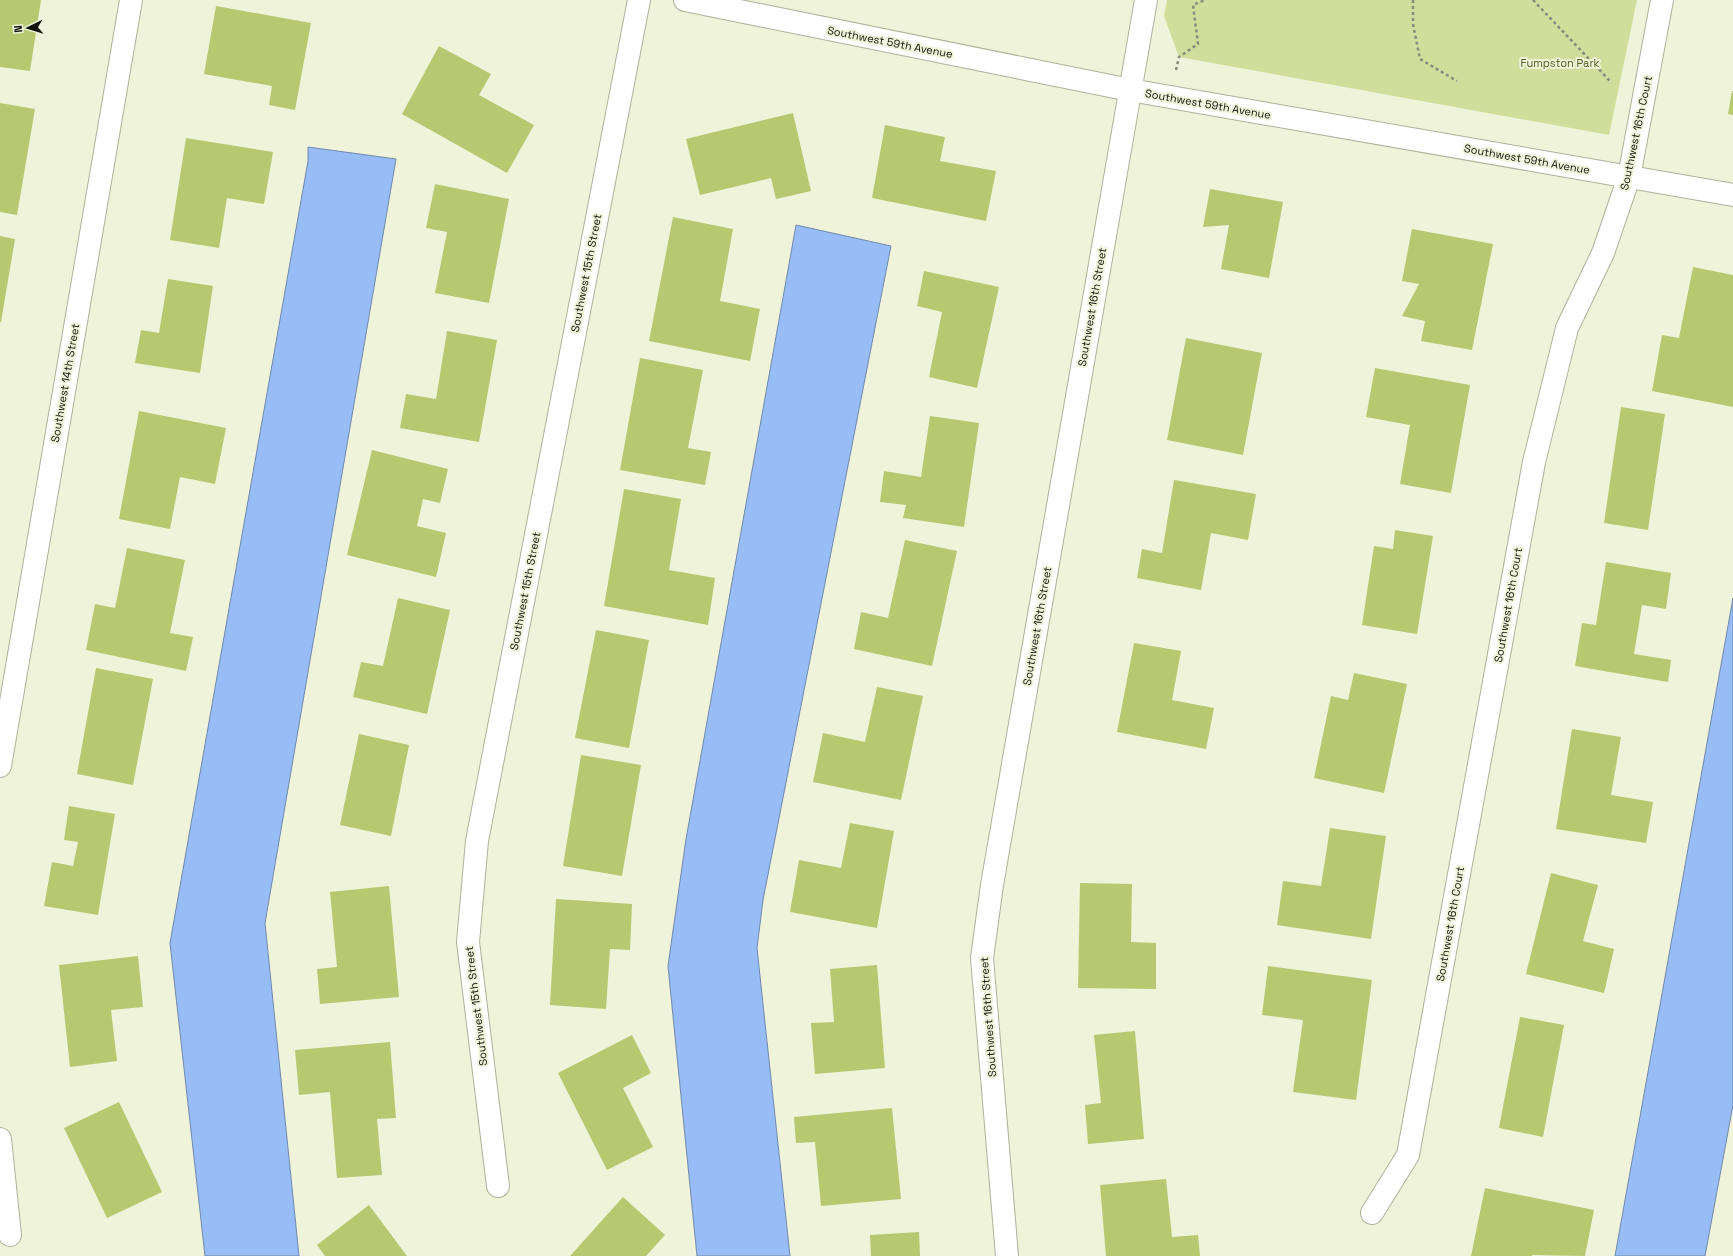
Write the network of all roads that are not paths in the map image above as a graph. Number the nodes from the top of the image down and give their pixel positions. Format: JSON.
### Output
{"nodes":[{"id":1,"x":131,"y":0,"type":"edge"},
{"id":2,"x":639,"y":0,"type":"edge"},
{"id":3,"x":685,"y":0,"type":"edge"},
{"id":4,"x":1146,"y":0,"type":"edge"},
{"id":5,"x":1662,"y":0,"type":"edge"},
{"id":6,"x":1130,"y":90,"type":"junction"},
{"id":7,"x":1629,"y":177,"type":"junction"},
{"id":8,"x":1733,"y":195,"type":"edge"},
{"id":9,"x":0,"y":766,"type":"edge"},
{"id":10,"x":0,"y":1139,"type":"edge"},
{"id":11,"x":498,"y":1186,"type":"dead end"},
{"id":12,"x":1372,"y":1213,"type":"dead end"},
{"id":13,"x":10,"y":1235,"type":"dead end"},
{"id":14,"x":1007,"y":1256,"type":"edge"}],
"edges":[{"from":1,"to":9,"type":"street","name":"Southwest 14th Street"},
{"from":2,"to":11,"type":"street","name":"Southwest 15th Street"},
{"from":3,"to":6,"type":"street","name":"Southwest 59th Avenue"},
{"from":4,"to":6,"type":"street","name":"Southwest 16th Street"},
{"from":5,"to":7,"type":"street","name":"Southwest 16th Court"},
{"from":6,"to":7,"type":"street","name":"Southwest 59th Avenue"},
{"from":6,"to":14,"type":"street","name":"Southwest 16th Street"},
{"from":7,"to":8,"type":"street","name":"Southwest 59th Avenue"},
{"from":7,"to":12,"type":"street","name":"Southwest 16th Court"},
{"from":10,"to":13,"type":"street"}]}
